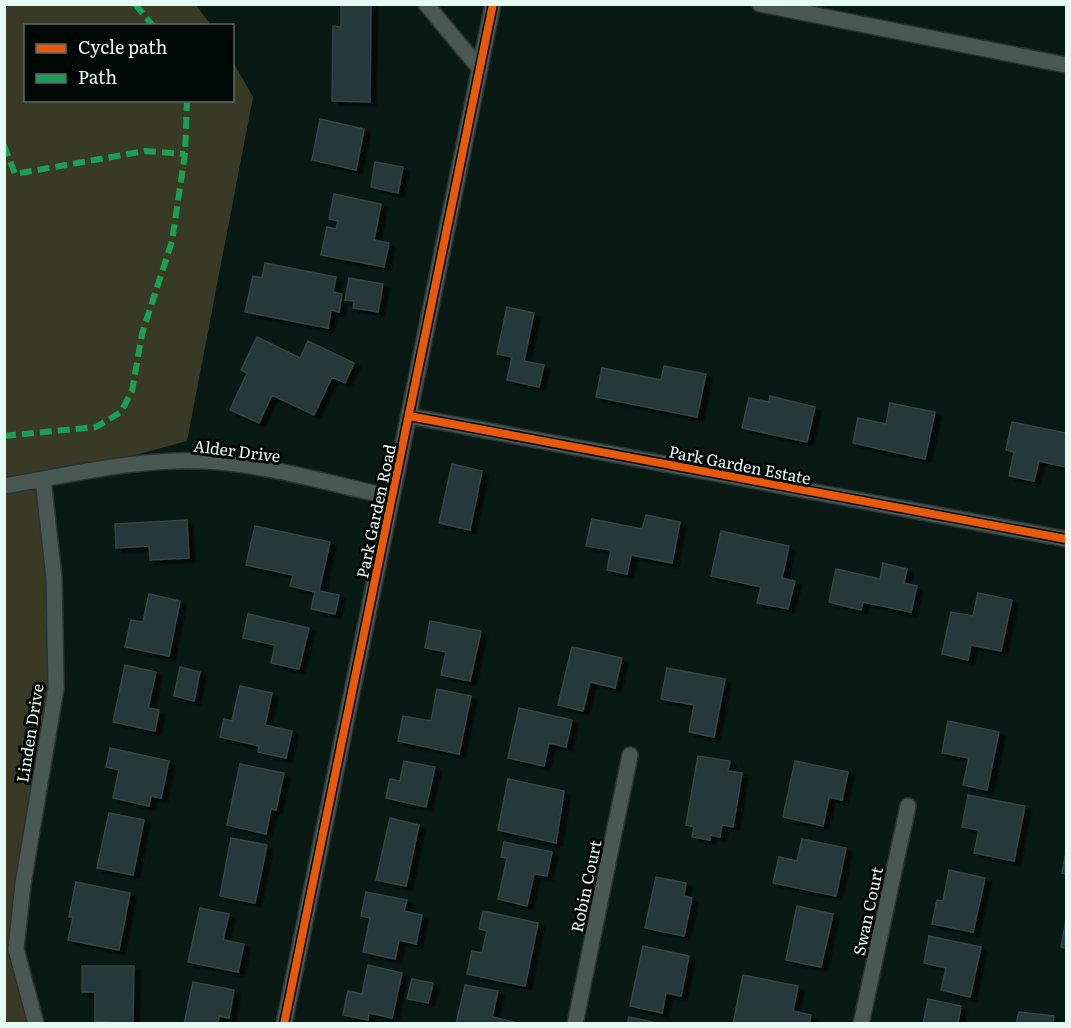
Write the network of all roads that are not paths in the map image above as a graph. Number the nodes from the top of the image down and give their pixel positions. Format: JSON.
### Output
{"nodes":[{"id":1,"x":426,"y":4,"type":"edge"},
{"id":2,"x":493,"y":4,"type":"edge"},
{"id":3,"x":760,"y":4,"type":"edge"},
{"id":4,"x":1066,"y":65,"type":"edge"},
{"id":5,"x":480,"y":69,"type":"junction"},
{"id":6,"x":409,"y":416,"type":"junction"},
{"id":7,"x":43,"y":479,"type":"junction"},
{"id":8,"x":4,"y":486,"type":"edge"},
{"id":9,"x":392,"y":497,"type":"junction"},
{"id":10,"x":1066,"y":539,"type":"edge"},
{"id":11,"x":630,"y":755,"type":"dead end"},
{"id":12,"x":908,"y":806,"type":"dead end"},
{"id":13,"x":36,"y":1023,"type":"edge"},
{"id":14,"x":284,"y":1023,"type":"edge"},
{"id":15,"x":575,"y":1023,"type":"edge"},
{"id":16,"x":861,"y":1023,"type":"edge"}],
"edges":[{"from":1,"to":5,"type":"street"},
{"from":2,"to":5,"type":"street","name":"Park Garden Road"},
{"from":3,"to":4,"type":"street"},
{"from":5,"to":6,"type":"street","name":"Park Garden Road"},
{"from":6,"to":9,"type":"street","name":"Park Garden Road"},
{"from":6,"to":10,"type":"street","name":"Park Garden Estate"},
{"from":7,"to":8,"type":"street","name":"Alder Drive"},
{"from":7,"to":9,"type":"street","name":"Alder Drive"},
{"from":7,"to":13,"type":"street","name":"Linden Drive"},
{"from":9,"to":14,"type":"street","name":"Park Garden Road"},
{"from":11,"to":15,"type":"street","name":"Robin Court"},
{"from":12,"to":16,"type":"street","name":"Swan Court"}]}
